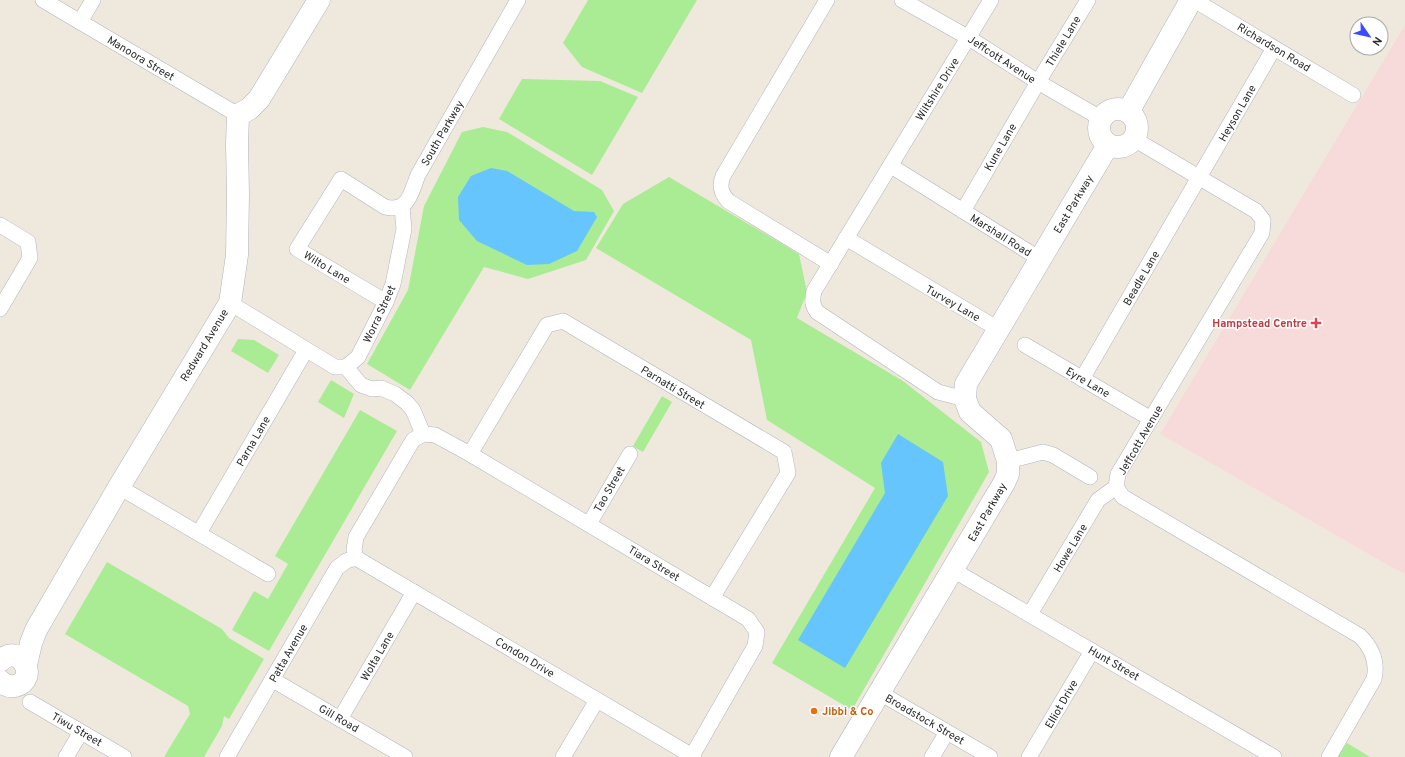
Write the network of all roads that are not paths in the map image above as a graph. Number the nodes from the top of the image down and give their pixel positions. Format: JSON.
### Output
{"nodes":[{"id":1,"x":43,"y":0,"type":"edge"},
{"id":2,"x":93,"y":0,"type":"edge"},
{"id":3,"x":319,"y":0,"type":"edge"},
{"id":4,"x":518,"y":0,"type":"edge"},
{"id":5,"x":828,"y":0,"type":"edge"},
{"id":6,"x":902,"y":0,"type":"edge"},
{"id":7,"x":991,"y":0,"type":"edge"},
{"id":8,"x":1088,"y":0,"type":"edge"},
{"id":9,"x":1193,"y":0,"type":"edge"},
{"id":10,"x":80,"y":22,"type":"junction"},
{"id":11,"x":968,"y":38,"type":"junction"},
{"id":12,"x":1274,"y":48,"type":"junction"},
{"id":13,"x":1038,"y":82,"type":"junction"},
{"id":14,"x":1353,"y":94,"type":"dead end"},
{"id":15,"x":1128,"y":112,"type":"junction"},
{"id":16,"x":238,"y":115,"type":"junction"},
{"id":17,"x":1102,"y":119,"type":"junction"},
{"id":18,"x":1134,"y":139,"type":"junction"},
{"id":19,"x":1108,"y":145,"type":"junction"},
{"id":20,"x":891,"y":166,"type":"junction"},
{"id":21,"x":1200,"y":178,"type":"junction"},
{"id":22,"x":402,"y":207,"type":"junction"},
{"id":23,"x":963,"y":211,"type":"junction"},
{"id":24,"x":0,"y":225,"type":"edge"},
{"id":25,"x":846,"y":238,"type":"junction"},
{"id":26,"x":1040,"y":259,"type":"junction"},
{"id":27,"x":831,"y":264,"type":"junction"},
{"id":28,"x":386,"y":302,"type":"junction"},
{"id":29,"x":230,"y":303,"type":"junction"},
{"id":30,"x":0,"y":309,"type":"edge"},
{"id":31,"x":998,"y":329,"type":"junction"},
{"id":32,"x":1025,"y":345,"type":"dead end"},
{"id":33,"x":306,"y":350,"type":"junction"},
{"id":34,"x":346,"y":367,"type":"junction"},
{"id":35,"x":1082,"y":379,"type":"junction"},
{"id":36,"x":965,"y":398,"type":"junction"},
{"id":37,"x":1151,"y":419,"type":"junction"},
{"id":38,"x":423,"y":434,"type":"junction"},
{"id":39,"x":470,"y":454,"type":"junction"},
{"id":40,"x":630,"y":454,"type":"dead end"},
{"id":41,"x":1008,"y":461,"type":"junction"},
{"id":42,"x":1090,"y":477,"type":"dead end"},
{"id":43,"x":119,"y":487,"type":"junction"},
{"id":44,"x":1116,"y":487,"type":"junction"},
{"id":45,"x":589,"y":524,"type":"junction"},
{"id":46,"x":199,"y":533,"type":"junction"},
{"id":47,"x":356,"y":558,"type":"junction"},
{"id":48,"x":953,"y":570,"type":"junction"},
{"id":49,"x":268,"y":574,"type":"dead end"},
{"id":50,"x":414,"y":592,"type":"junction"},
{"id":51,"x":712,"y":598,"type":"junction"},
{"id":52,"x":1030,"y":614,"type":"junction"},
{"id":53,"x":1092,"y":651,"type":"junction"},
{"id":54,"x":9,"y":659,"type":"edge"},
{"id":55,"x":273,"y":680,"type":"junction"},
{"id":56,"x":5,"y":687,"type":"edge"},
{"id":57,"x":880,"y":693,"type":"junction"},
{"id":58,"x":597,"y":700,"type":"junction"},
{"id":59,"x":30,"y":702,"type":"dead end"},
{"id":60,"x":340,"y":719,"type":"junction"},
{"id":61,"x":81,"y":732,"type":"junction"},
{"id":62,"x":947,"y":732,"type":"junction"},
{"id":63,"x":400,"y":756,"type":"edge"},
{"id":64,"x":693,"y":756,"type":"edge"},
{"id":65,"x":66,"y":757,"type":"edge"},
{"id":66,"x":124,"y":757,"type":"edge"},
{"id":67,"x":227,"y":757,"type":"edge"},
{"id":68,"x":563,"y":757,"type":"edge"},
{"id":69,"x":841,"y":757,"type":"edge"},
{"id":70,"x":932,"y":757,"type":"edge"},
{"id":71,"x":990,"y":757,"type":"edge"},
{"id":72,"x":1029,"y":757,"type":"edge"},
{"id":73,"x":1274,"y":757,"type":"edge"},
{"id":74,"x":1328,"y":757,"type":"edge"}],
"edges":[{"from":1,"to":10,"type":"street","name":"Manoora Street"},
{"from":2,"to":10,"type":"street"},
{"from":3,"to":16,"type":"street"},
{"from":4,"to":22,"type":"street","name":"South Parkway"},
{"from":5,"to":27,"type":"street"},
{"from":6,"to":11,"type":"street","name":"Jeffcott Avenue"},
{"from":7,"to":11,"type":"street","name":"Wiltshire Drive"},
{"from":8,"to":13,"type":"street","name":"Thiele Lane"},
{"from":9,"to":12,"type":"street","name":"Richardson Road"},
{"from":9,"to":15,"type":"street"},
{"from":10,"to":16,"type":"street","name":"Manoora Street"},
{"from":11,"to":13,"type":"street","name":"Jeffcott Avenue"},
{"from":11,"to":20,"type":"street","name":"Wiltshire Drive"},
{"from":12,"to":14,"type":"street","name":"Richardson Road"},
{"from":12,"to":21,"type":"street","name":"Heyson Lane"},
{"from":13,"to":17,"type":"street","name":"Jeffcott Avenue"},
{"from":13,"to":23,"type":"street","name":"Kune Lane"},
{"from":15,"to":17,"type":"street"},
{"from":15,"to":18,"type":"street"},
{"from":16,"to":29,"type":"street","name":"Redward Avenue"},
{"from":17,"to":19,"type":"street"},
{"from":18,"to":19,"type":"street"},
{"from":18,"to":21,"type":"street","name":"Jeffcott Avenue"},
{"from":19,"to":26,"type":"street","name":"East Parkway"},
{"from":20,"to":23,"type":"street","name":"Marshall Road"},
{"from":20,"to":25,"type":"street","name":"Wiltshire Drive"},
{"from":21,"to":35,"type":"street","name":"Beadle Lane"},
{"from":21,"to":37,"type":"street","name":"Jeffcott Avenue"},
{"from":22,"to":28,"type":"street","name":"Worra Street"},
{"from":22,"to":28,"type":"street","name":"Wilto Lane"},
{"from":23,"to":26,"type":"street","name":"Marshall Road"},
{"from":24,"to":30,"type":"street"},
{"from":25,"to":27,"type":"street","name":"Wiltshire Drive"},
{"from":25,"to":31,"type":"street","name":"Turvey Lane"},
{"from":26,"to":31,"type":"street","name":"East Parkway"},
{"from":27,"to":36,"type":"street","name":"Wiltshire Drive"},
{"from":28,"to":34,"type":"street","name":"Worra Street"},
{"from":29,"to":33,"type":"street"},
{"from":29,"to":43,"type":"street","name":"Redward Avenue"},
{"from":31,"to":36,"type":"street","name":"East Parkway"},
{"from":32,"to":35,"type":"street","name":"Eyre Lane"},
{"from":33,"to":34,"type":"street"},
{"from":33,"to":46,"type":"street","name":"Parna Lane"},
{"from":34,"to":38,"type":"street"},
{"from":35,"to":37,"type":"street","name":"Eyre Lane"},
{"from":36,"to":41,"type":"street","name":"East Parkway"},
{"from":37,"to":44,"type":"street","name":"Jeffcott Avenue"},
{"from":38,"to":39,"type":"street","name":"Tiara Street"},
{"from":38,"to":47,"type":"street"},
{"from":39,"to":45,"type":"street","name":"Tiara Street"},
{"from":39,"to":51,"type":"street","name":"Parnatti Street"},
{"from":40,"to":45,"type":"street","name":"Tao Street"},
{"from":41,"to":42,"type":"street"},
{"from":41,"to":48,"type":"street","name":"East Parkway"},
{"from":43,"to":46,"type":"street"},
{"from":43,"to":54,"type":"street","name":"Redward Avenue"},
{"from":44,"to":52,"type":"street","name":"Howe Lane"},
{"from":44,"to":74,"type":"street","name":"Jeffcott Avenue"},
{"from":45,"to":51,"type":"street","name":"Tiara Street"},
{"from":46,"to":49,"type":"street"},
{"from":47,"to":50,"type":"street","name":"Condon Drive"},
{"from":47,"to":55,"type":"street","name":"Patta Avenue"},
{"from":48,"to":52,"type":"street","name":"Hunt Street"},
{"from":48,"to":57,"type":"street","name":"East Parkway"},
{"from":50,"to":58,"type":"street","name":"Condon Drive"},
{"from":50,"to":60,"type":"street","name":"Wolta Lane"},
{"from":51,"to":64,"type":"street","name":"Tiara Street"},
{"from":52,"to":53,"type":"street","name":"Hunt Street"},
{"from":53,"to":72,"type":"street","name":"Elliot Drive"},
{"from":53,"to":73,"type":"street","name":"Hunt Street"},
{"from":54,"to":56,"type":"street","name":"Redward Avenue"},
{"from":55,"to":60,"type":"street","name":"Gill Road"},
{"from":55,"to":67,"type":"street","name":"Patta Avenue"},
{"from":57,"to":62,"type":"street","name":"Broadstock Street"},
{"from":57,"to":69,"type":"street","name":"East Parkway"},
{"from":58,"to":64,"type":"street","name":"Condon Drive"},
{"from":58,"to":68,"type":"street"},
{"from":59,"to":61,"type":"street","name":"Tiwu Street"},
{"from":60,"to":63,"type":"street","name":"Gill Road"},
{"from":61,"to":65,"type":"street"},
{"from":61,"to":66,"type":"street","name":"Tiwu Street"},
{"from":62,"to":70,"type":"street"},
{"from":62,"to":71,"type":"street","name":"Broadstock Street"}]}
